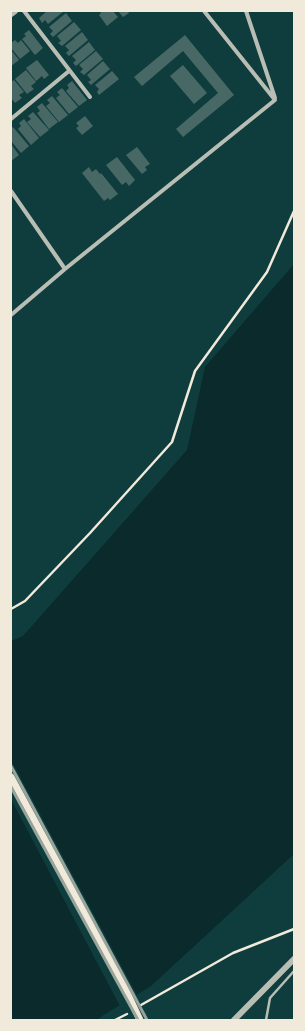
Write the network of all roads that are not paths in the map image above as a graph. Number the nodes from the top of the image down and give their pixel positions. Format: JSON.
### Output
{"nodes":[{"id":1,"x":15,"y":11,"type":"edge"},
{"id":2,"x":24,"y":11,"type":"edge"},
{"id":3,"x":204,"y":11,"type":"edge"},
{"id":4,"x":246,"y":11,"type":"edge"},
{"id":5,"x":11,"y":14,"type":"edge"},
{"id":6,"x":69,"y":71,"type":"junction"},
{"id":7,"x":90,"y":97,"type":"dead end"},
{"id":8,"x":275,"y":100,"type":"junction"},
{"id":9,"x":11,"y":119,"type":"edge"},
{"id":10,"x":11,"y":191,"type":"edge"},
{"id":11,"x":65,"y":269,"type":"junction"},
{"id":12,"x":11,"y":314,"type":"edge"},
{"id":13,"x":11,"y":777,"type":"edge"},
{"id":14,"x":294,"y":959,"type":"edge"},
{"id":15,"x":294,"y":971,"type":"edge"},
{"id":16,"x":139,"y":1019,"type":"edge"},
{"id":17,"x":267,"y":1019,"type":"edge"},
{"id":18,"x":234,"y":1020,"type":"edge"}],
"edges":[{"from":1,"to":5,"type":"street"},
{"from":2,"to":6,"type":"street"},
{"from":3,"to":8,"type":"street"},
{"from":4,"to":8,"type":"street"},
{"from":6,"to":7,"type":"street"},
{"from":6,"to":9,"type":"street"},
{"from":8,"to":11,"type":"street"},
{"from":10,"to":11,"type":"street"},
{"from":11,"to":12,"type":"street"},
{"from":13,"to":16,"type":"main road"},
{"from":14,"to":18,"type":"street"},
{"from":15,"to":17,"type":"lane"}]}
